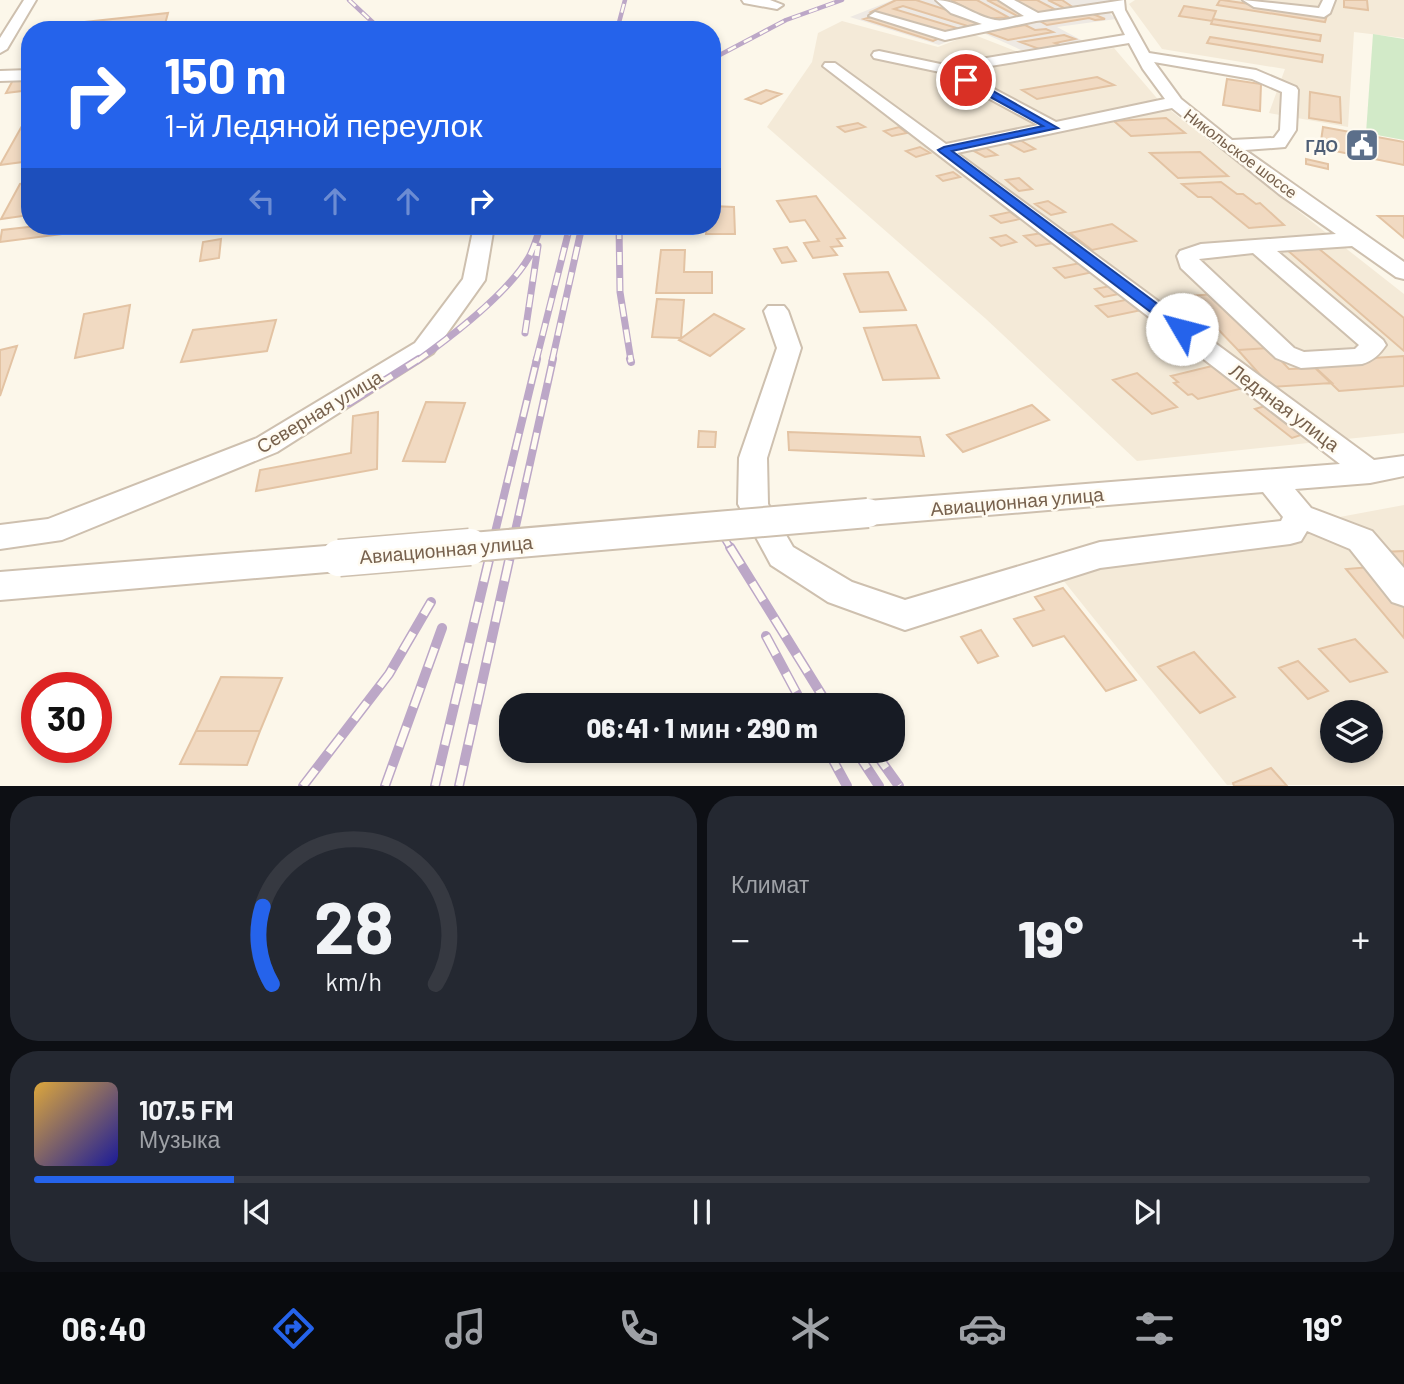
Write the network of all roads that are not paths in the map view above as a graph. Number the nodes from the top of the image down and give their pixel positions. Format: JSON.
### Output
{"nodes":[{"id":1,"x":30,"y":0,"type":"edge"},
{"id":2,"x":748,"y":0,"type":"edge"},
{"id":3,"x":942,"y":0,"type":"edge"},
{"id":4,"x":1005,"y":0,"type":"edge"},
{"id":5,"x":1042,"y":0,"type":"edge"},
{"id":6,"x":1249,"y":0,"type":"edge"},
{"id":7,"x":1329,"y":0,"type":"edge"},
{"id":8,"x":928,"y":2,"type":"dead end"},
{"id":9,"x":777,"y":5,"type":"dead end"},
{"id":10,"x":990,"y":5,"type":"dead end"},
{"id":11,"x":1104,"y":5,"type":"edge"},
{"id":12,"x":1068,"y":7,"type":"edge"},
{"id":13,"x":903,"y":9,"type":"dead end"},
{"id":14,"x":956,"y":10,"type":"junction"},
{"id":15,"x":874,"y":16,"type":"dead end"},
{"id":16,"x":1036,"y":17,"type":"junction"},
{"id":17,"x":1018,"y":20,"type":"junction"},
{"id":18,"x":994,"y":24,"type":"junction"},
{"id":19,"x":971,"y":30,"type":"junction"},
{"id":20,"x":1134,"y":38,"type":"junction"},
{"id":21,"x":1012,"y":41,"type":"dead end"},
{"id":22,"x":0,"y":49,"type":"edge"},
{"id":23,"x":1039,"y":54,"type":"junction"},
{"id":24,"x":879,"y":55,"type":"dead end"},
{"id":25,"x":1143,"y":57,"type":"junction"},
{"id":26,"x":830,"y":66,"type":"dead end"},
{"id":27,"x":944,"y":68,"type":"junction"},
{"id":28,"x":21,"y":75,"type":"edge"},
{"id":29,"x":0,"y":76,"type":"edge"},
{"id":30,"x":1175,"y":102,"type":"junction"},
{"id":31,"x":1053,"y":128,"type":"junction"},
{"id":32,"x":1229,"y":145,"type":"junction"},
{"id":33,"x":944,"y":150,"type":"junction"},
{"id":34,"x":482,"y":235,"type":"edge"},
{"id":35,"x":1358,"y":239,"type":"junction"},
{"id":36,"x":1258,"y":246,"type":"junction"},
{"id":37,"x":1404,"y":272,"type":"edge"},
{"id":38,"x":776,"y":312,"type":"dead end"},
{"id":39,"x":1404,"y":467,"type":"edge"},
{"id":40,"x":1370,"y":471,"type":"junction"},
{"id":41,"x":1270,"y":480,"type":"junction"},
{"id":42,"x":1300,"y":516,"type":"junction"},
{"id":43,"x":0,"y":537,"type":"edge"},
{"id":44,"x":0,"y":586,"type":"edge"},
{"id":45,"x":1404,"y":592,"type":"edge"}],
"edges":[{"from":1,"to":22,"type":"street"},
{"from":2,"to":9,"type":"street"},
{"from":3,"to":14,"type":"street"},
{"from":4,"to":16,"type":"street"},
{"from":5,"to":12,"type":"street"},
{"from":6,"to":7,"type":"street"},
{"from":8,"to":14,"type":"street"},
{"from":10,"to":17,"type":"street"},
{"from":11,"to":12,"type":"street"},
{"from":11,"to":20,"type":"street","name":"Никольское шоссе"},
{"from":12,"to":16,"type":"street"},
{"from":13,"to":19,"type":"street"},
{"from":14,"to":18,"type":"street"},
{"from":15,"to":19,"type":"street"},
{"from":16,"to":17,"type":"street"},
{"from":17,"to":18,"type":"street"},
{"from":18,"to":19,"type":"street"},
{"from":20,"to":23,"type":"street"},
{"from":20,"to":25,"type":"street","name":"Никольское шоссе"},
{"from":21,"to":23,"type":"street"},
{"from":23,"to":27,"type":"street"},
{"from":24,"to":27,"type":"street"},
{"from":25,"to":30,"type":"street","name":"Никольское шоссе"},
{"from":25,"to":32,"type":"street"},
{"from":26,"to":33,"type":"street","name":"Ледяная улица"},
{"from":27,"to":31,"type":"street"},
{"from":28,"to":29,"type":"street"},
{"from":30,"to":31,"type":"street"},
{"from":30,"to":32,"type":"street","name":"Никольское шоссе"},
{"from":31,"to":33,"type":"street"},
{"from":32,"to":35,"type":"street","name":"Никольское шоссе"},
{"from":33,"to":40,"type":"street","name":"Ледяная улица"},
{"from":34,"to":43,"type":"street","name":"Северная улица"},
{"from":35,"to":36,"type":"street"},
{"from":35,"to":37,"type":"street","name":"Никольское шоссе"},
{"from":36,"to":36,"type":"street"},
{"from":38,"to":42,"type":"street"},
{"from":39,"to":40,"type":"street","name":"Авиационная улица"},
{"from":40,"to":41,"type":"street","name":"Авиационная улица"},
{"from":41,"to":42,"type":"street"},
{"from":41,"to":44,"type":"street","name":"Авиационная улица","bridge":true},
{"from":42,"to":45,"type":"street"}]}
